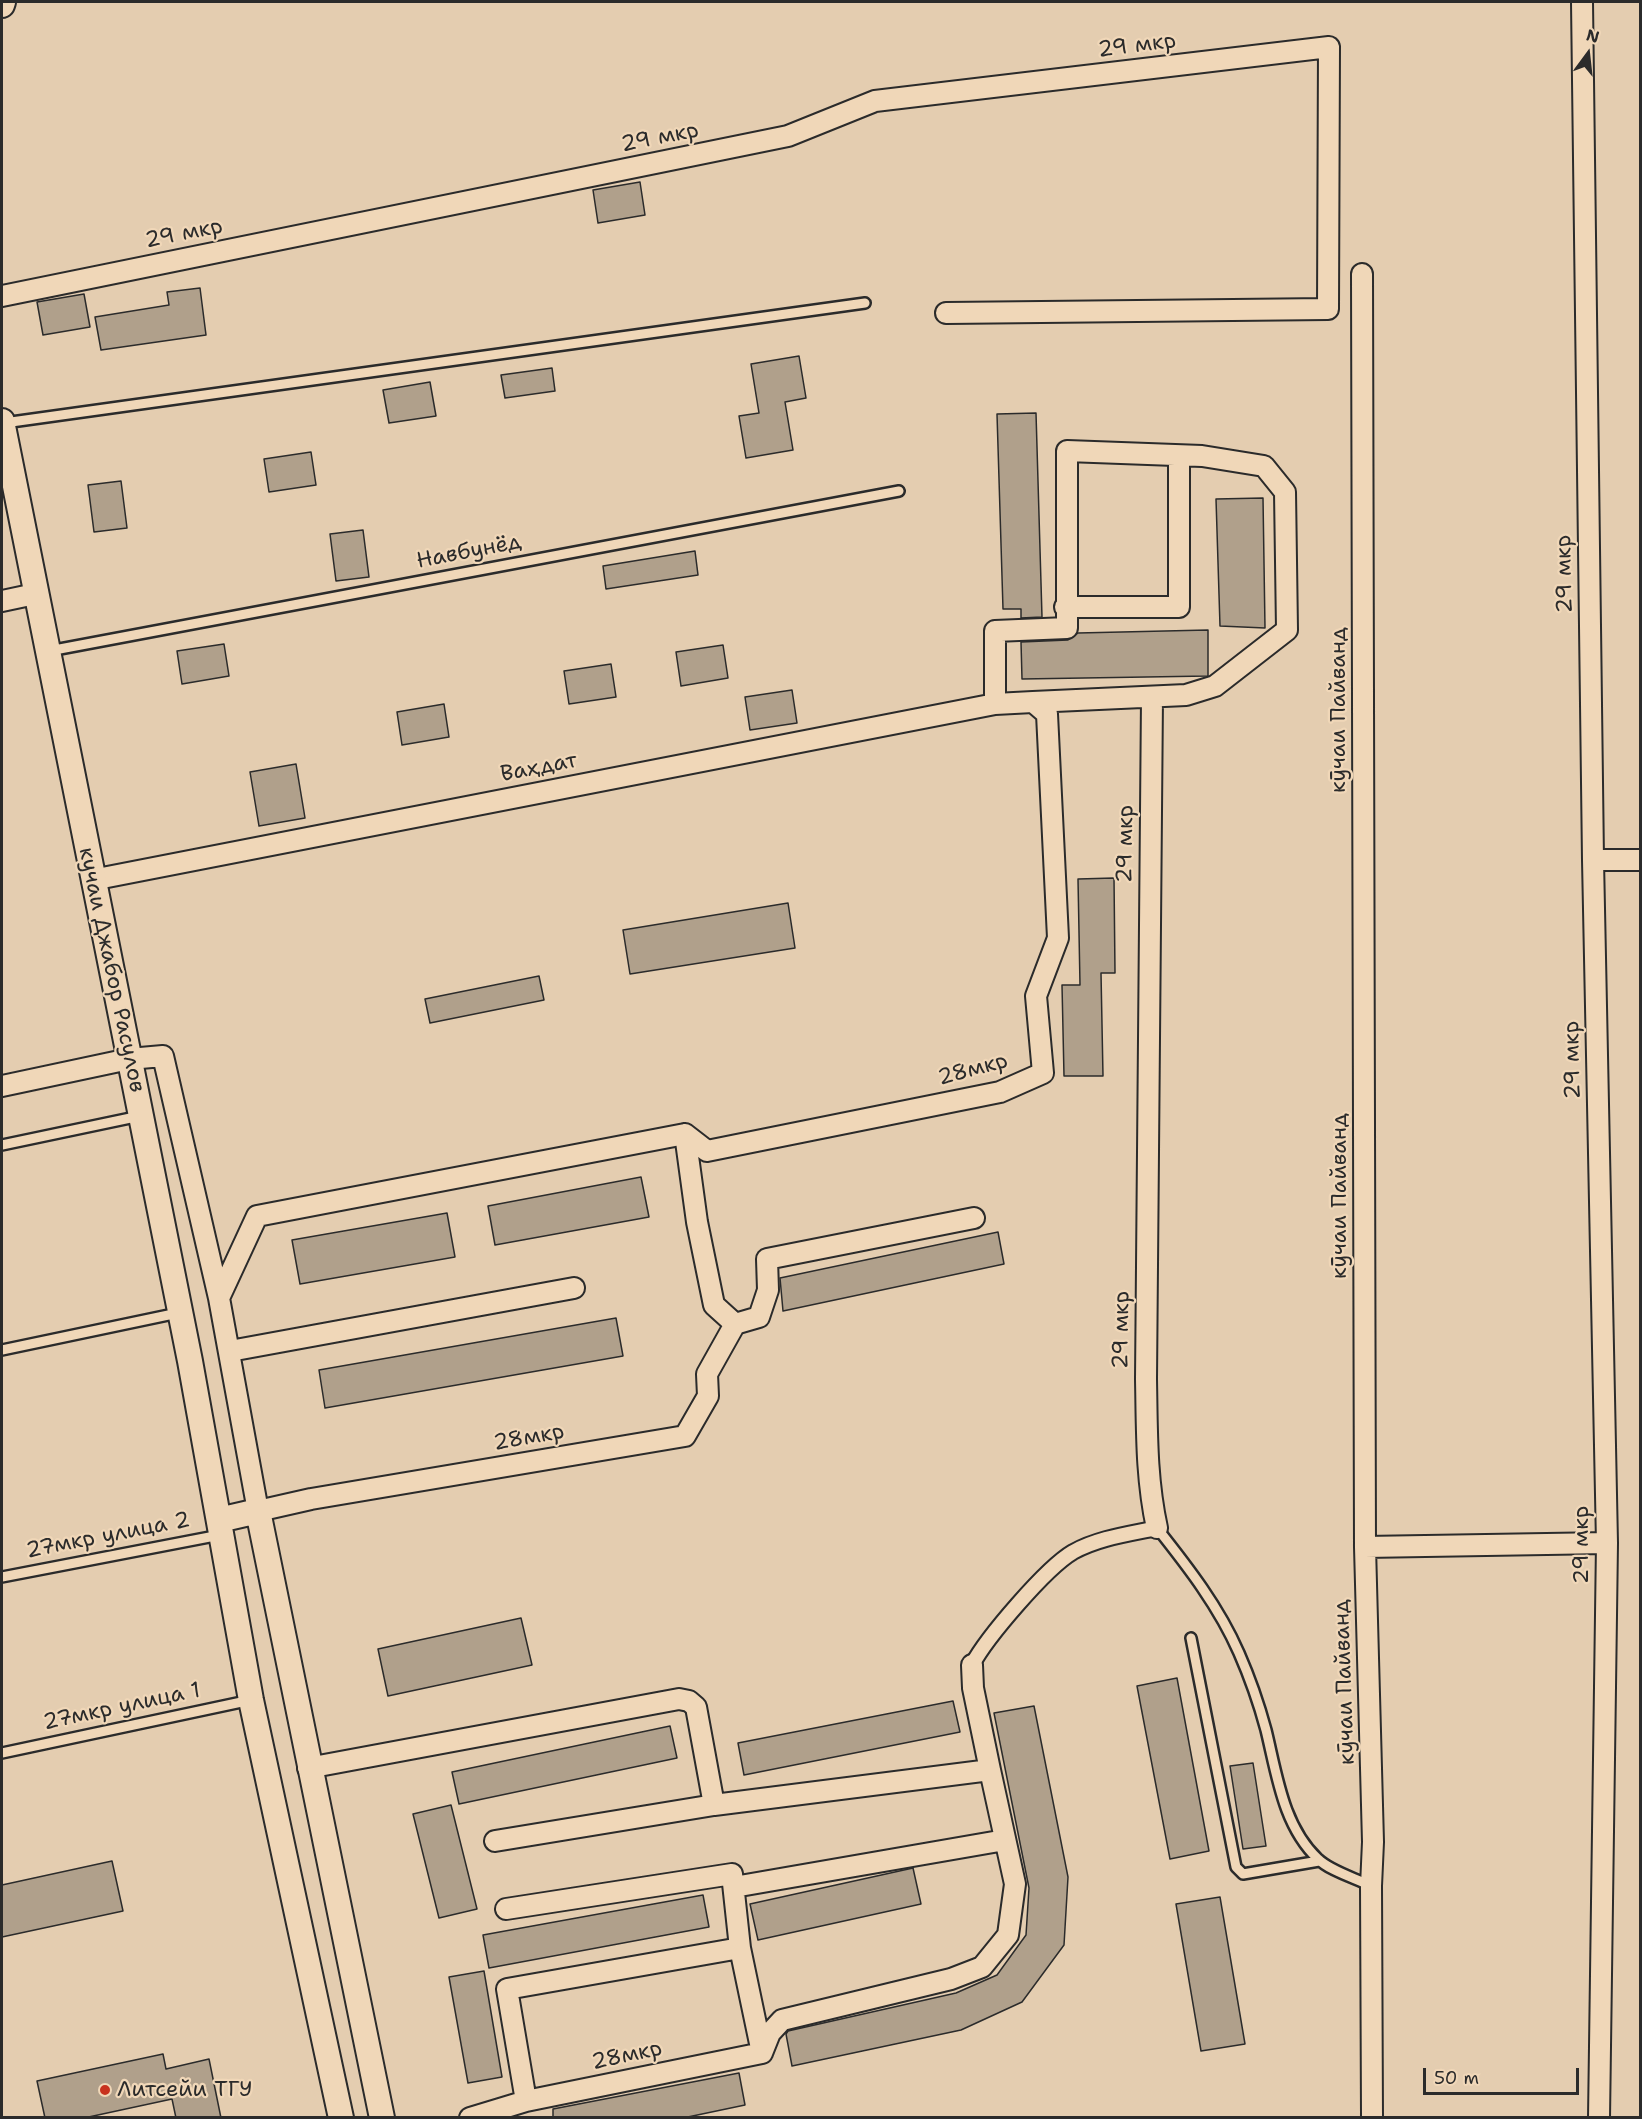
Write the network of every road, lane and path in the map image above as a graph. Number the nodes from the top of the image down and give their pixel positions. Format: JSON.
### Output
{"nodes":[{"id":1,"x":1582,"y":2,"type":"edge"},
{"id":2,"x":1362,"y":274,"type":"dead end"},
{"id":3,"x":2,"y":296,"type":"edge"},
{"id":4,"x":865,"y":303,"type":"dead end"},
{"id":5,"x":946,"y":313,"type":"dead end"},
{"id":6,"x":2,"y":422,"type":"edge"},
{"id":7,"x":1179,"y":456,"type":"junction"},
{"id":8,"x":899,"y":490,"type":"dead end"},
{"id":9,"x":34,"y":594,"type":"junction"},
{"id":10,"x":2,"y":602,"type":"edge"},
{"id":11,"x":1065,"y":607,"type":"junction"},
{"id":12,"x":47,"y":651,"type":"junction"},
{"id":13,"x":1152,"y":698,"type":"junction"},
{"id":14,"x":1033,"y":702,"type":"junction"},
{"id":15,"x":995,"y":704,"type":"junction"},
{"id":16,"x":1593,"y":860,"type":"junction"},
{"id":17,"x":1641,"y":860,"type":"edge"},
{"id":18,"x":92,"y":880,"type":"junction"},
{"id":19,"x":129,"y":1059,"type":"junction"},
{"id":20,"x":2,"y":1086,"type":"edge"},
{"id":21,"x":141,"y":1116,"type":"junction"},
{"id":22,"x":685,"y":1134,"type":"junction"},
{"id":23,"x":2,"y":1145,"type":"edge"},
{"id":24,"x":974,"y":1218,"type":"dead end"},
{"id":25,"x":574,"y":1288,"type":"dead end"},
{"id":26,"x":219,"y":1298,"type":"junction"},
{"id":27,"x":178,"y":1313,"type":"junction"},
{"id":28,"x":735,"y":1324,"type":"junction"},
{"id":29,"x":2,"y":1350,"type":"edge"},
{"id":30,"x":230,"y":1351,"type":"junction"},
{"id":31,"x":258,"y":1511,"type":"junction"},
{"id":32,"x":221,"y":1527,"type":"junction"},
{"id":33,"x":1156,"y":1528,"type":"junction"},
{"id":34,"x":1607,"y":1543,"type":"junction"},
{"id":35,"x":1365,"y":1547,"type":"junction"},
{"id":36,"x":2,"y":1577,"type":"edge"},
{"id":37,"x":1191,"y":1638,"type":"dead end"},
{"id":38,"x":972,"y":1665,"type":"joint"},
{"id":39,"x":250,"y":1700,"type":"junction"},
{"id":40,"x":2,"y":1753,"type":"edge"},
{"id":41,"x":308,"y":1768,"type":"junction"},
{"id":42,"x":990,"y":1770,"type":"junction"},
{"id":43,"x":714,"y":1805,"type":"junction"},
{"id":44,"x":1005,"y":1840,"type":"junction"},
{"id":45,"x":495,"y":1841,"type":"dead end"},
{"id":46,"x":1319,"y":1861,"type":"junction"},
{"id":47,"x":1371,"y":1886,"type":"junction"},
{"id":48,"x":734,"y":1887,"type":"junction"},
{"id":49,"x":506,"y":1909,"type":"dead end"},
{"id":50,"x":740,"y":1948,"type":"junction"},
{"id":51,"x":762,"y":2053,"type":"junction"},
{"id":52,"x":514,"y":2109,"type":"edge"},
{"id":53,"x":341,"y":2118,"type":"edge"},
{"id":54,"x":382,"y":2118,"type":"edge"},
{"id":55,"x":470,"y":2118,"type":"edge"},
{"id":56,"x":1372,"y":2118,"type":"edge"},
{"id":57,"x":1599,"y":2118,"type":"edge"}],
"edges":[{"from":1,"to":16,"type":"street","name":"29 мкр"},
{"from":2,"to":35,"type":"street","name":"кӯчаи Пайванд"},
{"from":3,"to":5,"type":"street","name":"29 мкр"},
{"from":4,"to":6,"type":"lane"},
{"from":6,"to":9,"type":"street","name":"кучаи Джабор Расулов"},
{"from":7,"to":11,"type":"street"},
{"from":7,"to":11,"type":"street"},
{"from":7,"to":13,"type":"street"},
{"from":8,"to":12,"type":"lane","name":"Навбунёд"},
{"from":9,"to":10,"type":"street"},
{"from":9,"to":12,"type":"street","name":"кучаи Джабор Расулов"},
{"from":11,"to":15,"type":"street"},
{"from":12,"to":18,"type":"street","name":"кучаи Джабор Расулов"},
{"from":13,"to":14,"type":"street"},
{"from":13,"to":33,"type":"street","name":"29 мкр"},
{"from":14,"to":15,"type":"street"},
{"from":14,"to":22,"type":"street","name":"28мкр"},
{"from":15,"to":18,"type":"street","name":"Ваҳдат"},
{"from":16,"to":17,"type":"street"},
{"from":16,"to":34,"type":"street","name":"29 мкр"},
{"from":18,"to":19,"type":"street","name":"кучаи Джабор Расулов"},
{"from":19,"to":20,"type":"street"},
{"from":19,"to":21,"type":"street","name":"кучаи Джабор Расулов"},
{"from":19,"to":26,"type":"street"},
{"from":21,"to":23,"type":"lane"},
{"from":21,"to":27,"type":"street","name":"кучаи Джабор Расулов"},
{"from":22,"to":26,"type":"street"},
{"from":22,"to":28,"type":"street"},
{"from":24,"to":28,"type":"street"},
{"from":25,"to":30,"type":"street"},
{"from":26,"to":30,"type":"street"},
{"from":27,"to":29,"type":"lane"},
{"from":27,"to":32,"type":"street","name":"кучаи Джабор Расулов"},
{"from":28,"to":31,"type":"street","name":"28мкр"},
{"from":30,"to":31,"type":"street"},
{"from":31,"to":32,"type":"street"},
{"from":31,"to":41,"type":"street"},
{"from":32,"to":36,"type":"lane","name":"27мкр улица 2"},
{"from":32,"to":39,"type":"street","name":"кучаи Джабор Расулов"},
{"from":33,"to":38,"type":"street"},
{"from":33,"to":46,"type":"lane"},
{"from":34,"to":35,"type":"street"},
{"from":34,"to":57,"type":"street","name":"29 мкр"},
{"from":35,"to":47,"type":"street","name":"кӯчаи Пайванд"},
{"from":37,"to":46,"type":"lane"},
{"from":38,"to":42,"type":"street"},
{"from":39,"to":40,"type":"lane","name":"27мкр улица 1"},
{"from":39,"to":53,"type":"street","name":"кучаи Джабор Расулов"},
{"from":41,"to":43,"type":"street"},
{"from":41,"to":54,"type":"street"},
{"from":42,"to":43,"type":"street"},
{"from":42,"to":44,"type":"street"},
{"from":43,"to":45,"type":"street"},
{"from":44,"to":48,"type":"street"},
{"from":44,"to":51,"type":"street"},
{"from":46,"to":47,"type":"lane"},
{"from":47,"to":56,"type":"street","name":"кӯчаи Пайванд"},
{"from":48,"to":49,"type":"street"},
{"from":48,"to":50,"type":"street"},
{"from":50,"to":51,"type":"street"},
{"from":50,"to":52,"type":"street"},
{"from":51,"to":52,"type":"street","name":"28мкр"},
{"from":52,"to":55,"type":"street","name":"28мкр"}]}
